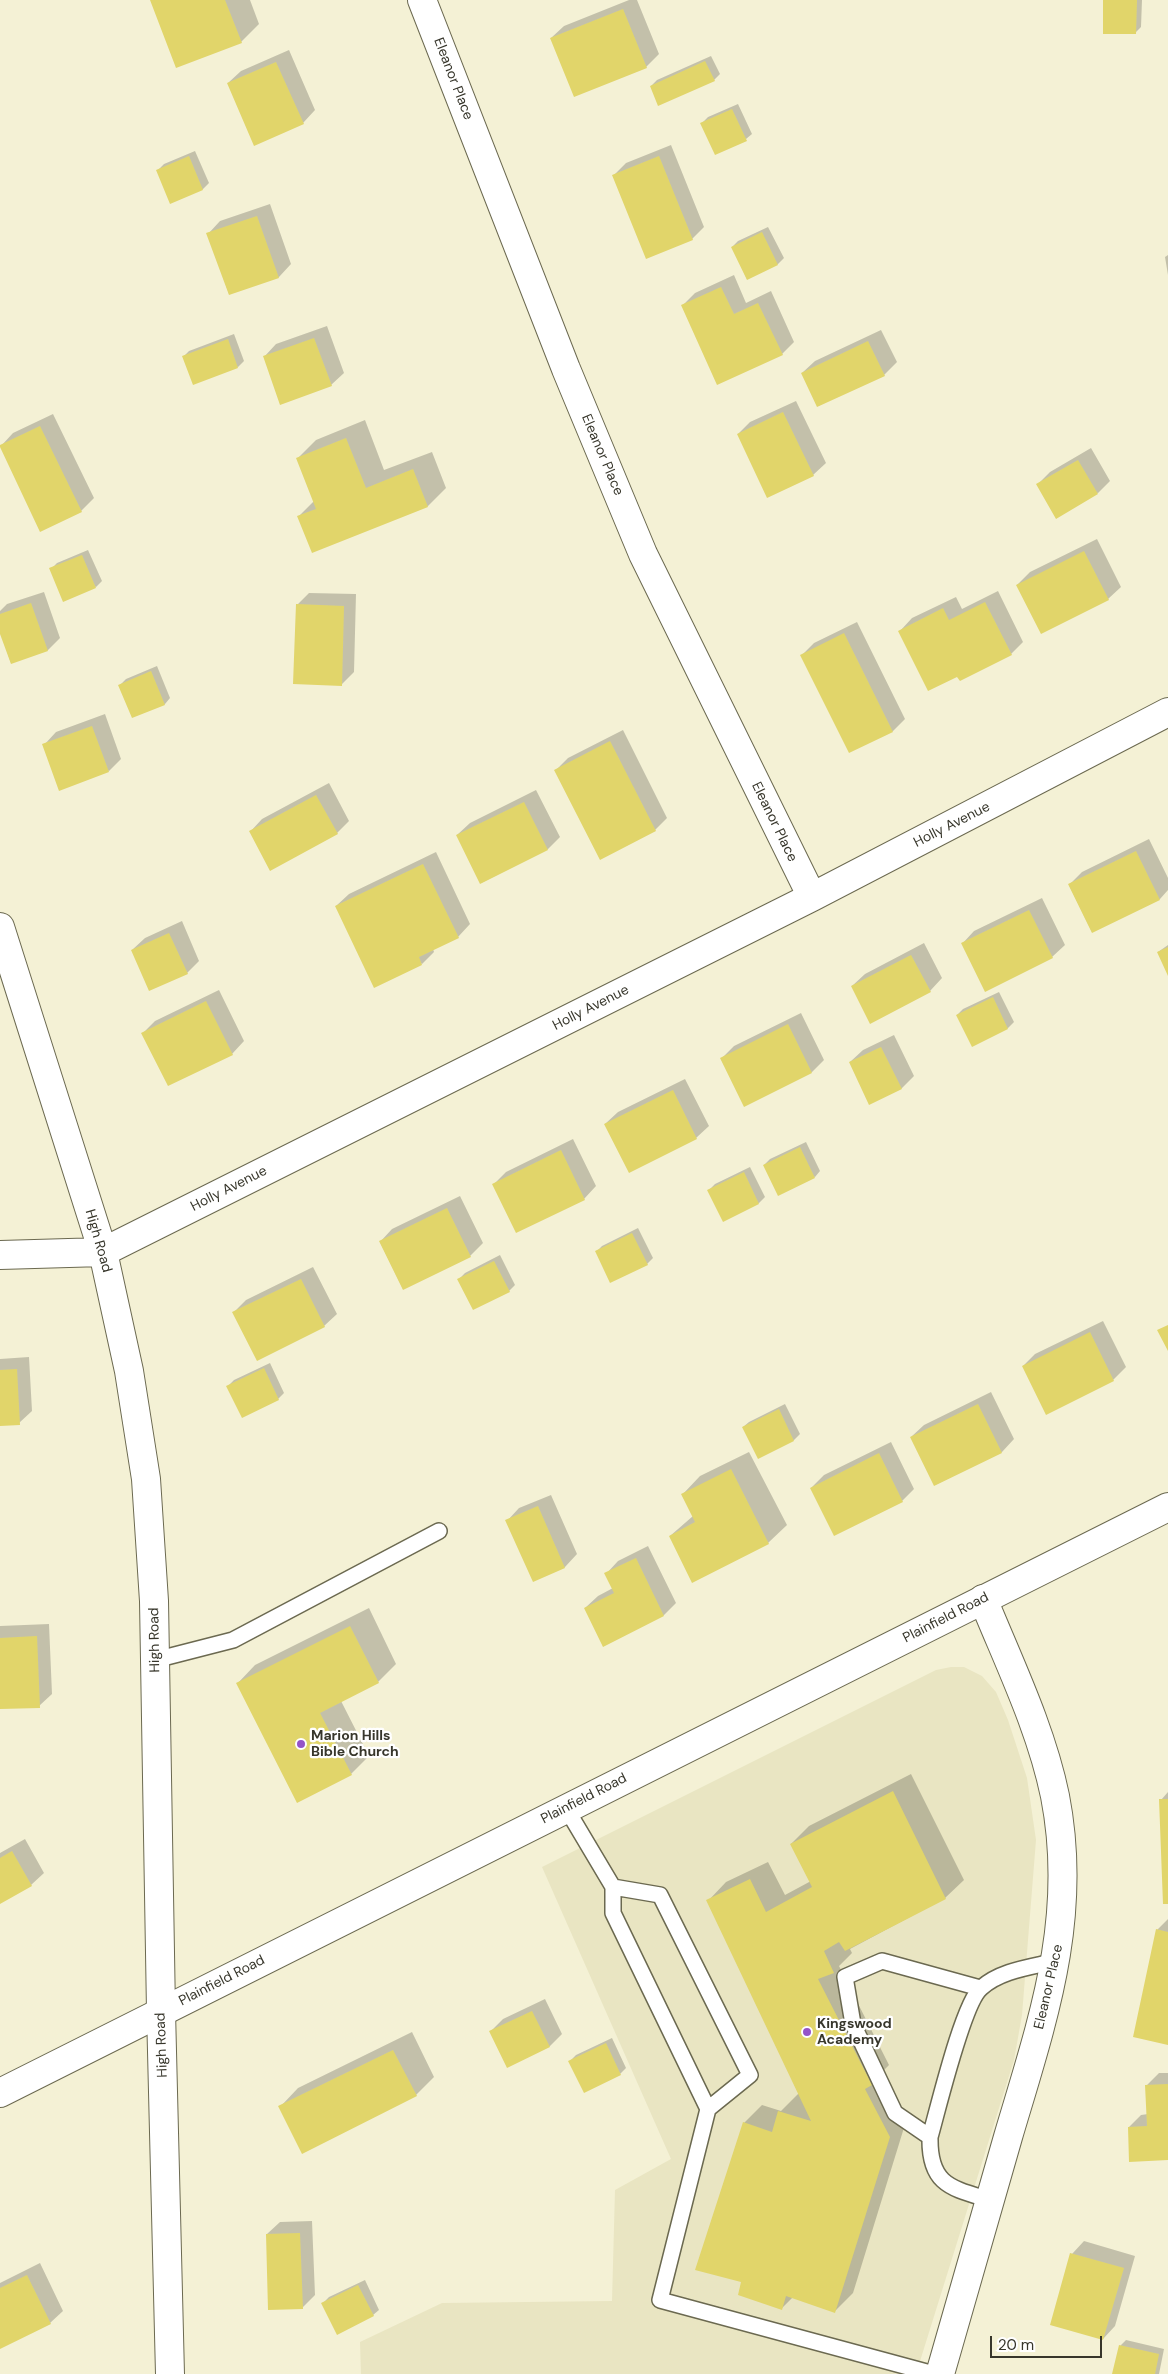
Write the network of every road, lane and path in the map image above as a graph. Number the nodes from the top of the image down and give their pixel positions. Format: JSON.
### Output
{"nodes":[{"id":1,"x":422,"y":0,"type":"edge"},
{"id":2,"x":1168,"y":712,"type":"edge"},
{"id":3,"x":812,"y":897,"type":"junction"},
{"id":4,"x":0,"y":927,"type":"edge"},
{"id":5,"x":103,"y":1252,"type":"junction"},
{"id":6,"x":0,"y":1255,"type":"edge"},
{"id":7,"x":1168,"y":1507,"type":"edge"},
{"id":8,"x":439,"y":1531,"type":"dead end"},
{"id":9,"x":983,"y":1599,"type":"junction"},
{"id":10,"x":155,"y":1660,"type":"junction"},
{"id":11,"x":566,"y":1808,"type":"junction"},
{"id":12,"x":613,"y":1887,"type":"junction"},
{"id":13,"x":1056,"y":1961,"type":"junction"},
{"id":14,"x":980,"y":1988,"type":"junction"},
{"id":15,"x":161,"y":2011,"type":"junction"},
{"id":16,"x":0,"y":2093,"type":"edge"},
{"id":17,"x":708,"y":2109,"type":"junction"},
{"id":18,"x":930,"y":2137,"type":"junction"},
{"id":19,"x":990,"y":2200,"type":"junction"},
{"id":20,"x":170,"y":2374,"type":"edge"},
{"id":21,"x":934,"y":2374,"type":"edge"},
{"id":22,"x":940,"y":2374,"type":"edge"}],
"edges":[{"from":1,"to":3,"type":"street","name":"Eleanor Place"},
{"from":2,"to":3,"type":"street","name":"Holly Avenue"},
{"from":3,"to":5,"type":"street","name":"Holly Avenue"},
{"from":4,"to":5,"type":"street","name":"High Road"},
{"from":5,"to":6,"type":"street","name":"Holly Avenue"},
{"from":5,"to":10,"type":"street","name":"High Road"},
{"from":7,"to":9,"type":"street","name":"Plainfield Road"},
{"from":8,"to":10,"type":"lane"},
{"from":9,"to":11,"type":"street","name":"Plainfield Road"},
{"from":9,"to":13,"type":"street","name":"Eleanor Place"},
{"from":10,"to":15,"type":"street","name":"High Road"},
{"from":11,"to":12,"type":"lane"},
{"from":11,"to":15,"type":"street","name":"Plainfield Road"},
{"from":12,"to":17,"type":"lane"},
{"from":12,"to":17,"type":"lane"},
{"from":13,"to":14,"type":"lane"},
{"from":13,"to":19,"type":"street","name":"Eleanor Place"},
{"from":14,"to":18,"type":"lane"},
{"from":14,"to":18,"type":"lane"},
{"from":15,"to":16,"type":"street","name":"Plainfield Road"},
{"from":15,"to":20,"type":"street","name":"High Road"},
{"from":17,"to":21,"type":"lane"},
{"from":18,"to":19,"type":"lane"},
{"from":19,"to":22,"type":"street","name":"Eleanor Place"}]}
